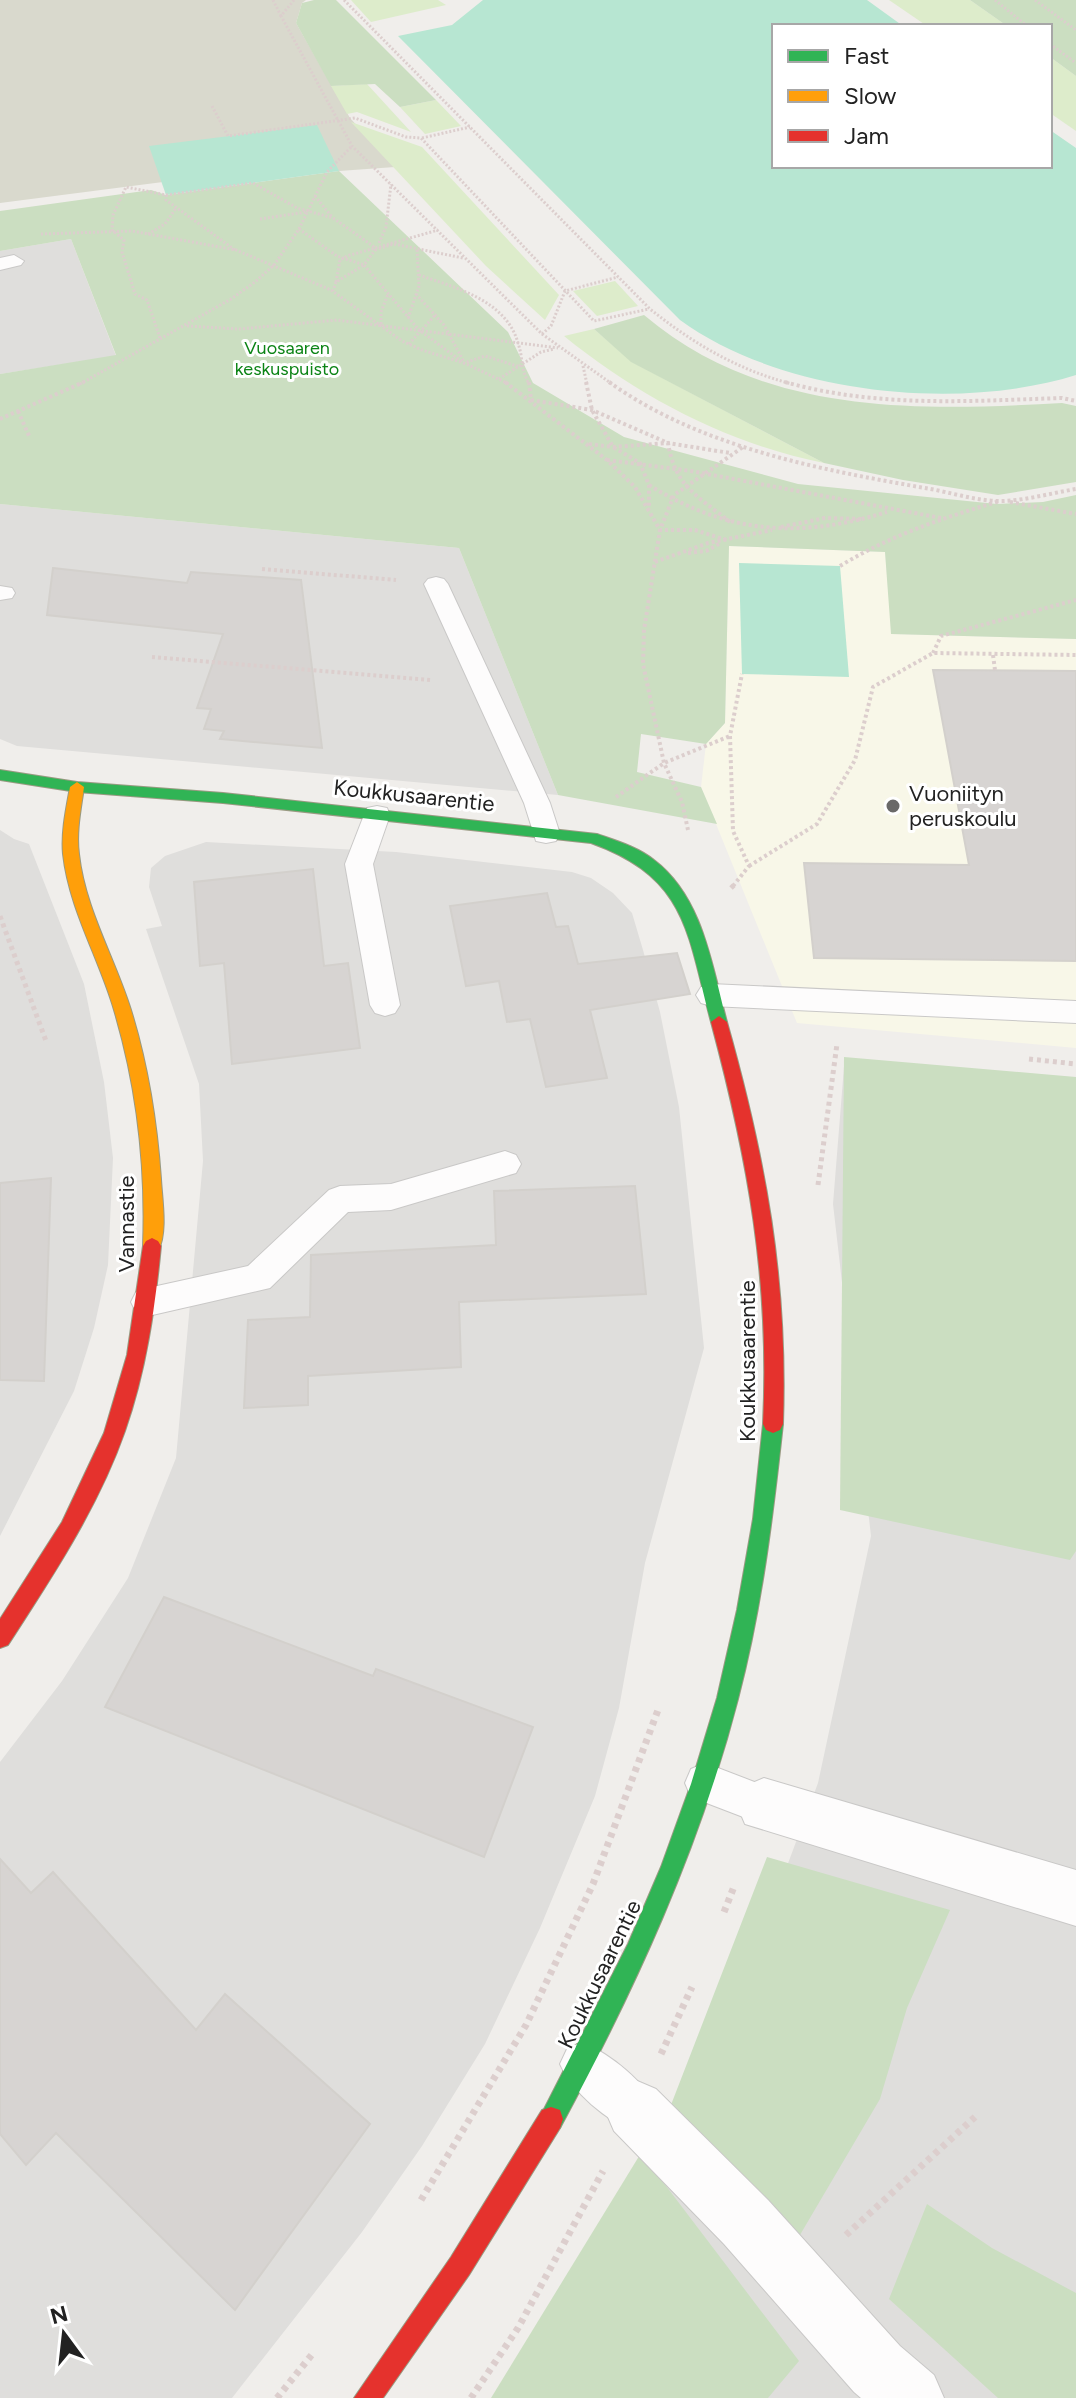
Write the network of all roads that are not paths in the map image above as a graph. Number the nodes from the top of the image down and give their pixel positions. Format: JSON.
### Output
{"nodes":[{"id":1,"x":436,"y":584,"type":"road end"},
{"id":2,"x":0,"y":775,"type":"edge"},
{"id":3,"x":77,"y":787,"type":"junction"},
{"id":4,"x":377,"y":815,"type":"junction"},
{"id":5,"x":546,"y":834,"type":"junction"},
{"id":6,"x":711,"y":995,"type":"junction"},
{"id":7,"x":385,"y":1005,"type":"dead end"},
{"id":8,"x":1076,"y":1012,"type":"edge"},
{"id":9,"x":505,"y":1164,"type":"dead end"},
{"id":10,"x":148,"y":1302,"type":"junction"},
{"id":11,"x":0,"y":1638,"type":"edge"},
{"id":12,"x":705,"y":1783,"type":"junction"},
{"id":13,"x":764,"y":1805,"type":"joint"},
{"id":14,"x":1076,"y":1898,"type":"edge"},
{"id":15,"x":582,"y":2064,"type":"junction"},
{"id":16,"x":635,"y":2110,"type":"joint"},
{"id":17,"x":367,"y":2398,"type":"edge"},
{"id":18,"x":911,"y":2398,"type":"edge"}],
"edges":[{"from":1,"to":5,"type":"lane"},
{"from":2,"to":3,"type":"street","name":"Koukkusaarentie"},
{"from":3,"to":4,"type":"street","name":"Koukkusaarentie"},
{"from":3,"to":10,"type":"street","name":"Vannastie"},
{"from":4,"to":5,"type":"street","name":"Koukkusaarentie"},
{"from":4,"to":7,"type":"lane"},
{"from":5,"to":6,"type":"street","name":"Koukkusaarentie"},
{"from":6,"to":8,"type":"lane"},
{"from":6,"to":12,"type":"street","name":"Koukkusaarentie"},
{"from":9,"to":10,"type":"lane"},
{"from":10,"to":11,"type":"street","name":"Vannastie"},
{"from":12,"to":13,"type":"lane"},
{"from":12,"to":15,"type":"street","name":"Koukkusaarentie"},
{"from":13,"to":14,"type":"street"},
{"from":15,"to":16,"type":"lane"},
{"from":15,"to":17,"type":"street","name":"Koukkusaarentie"},
{"from":16,"to":18,"type":"street"}]}
